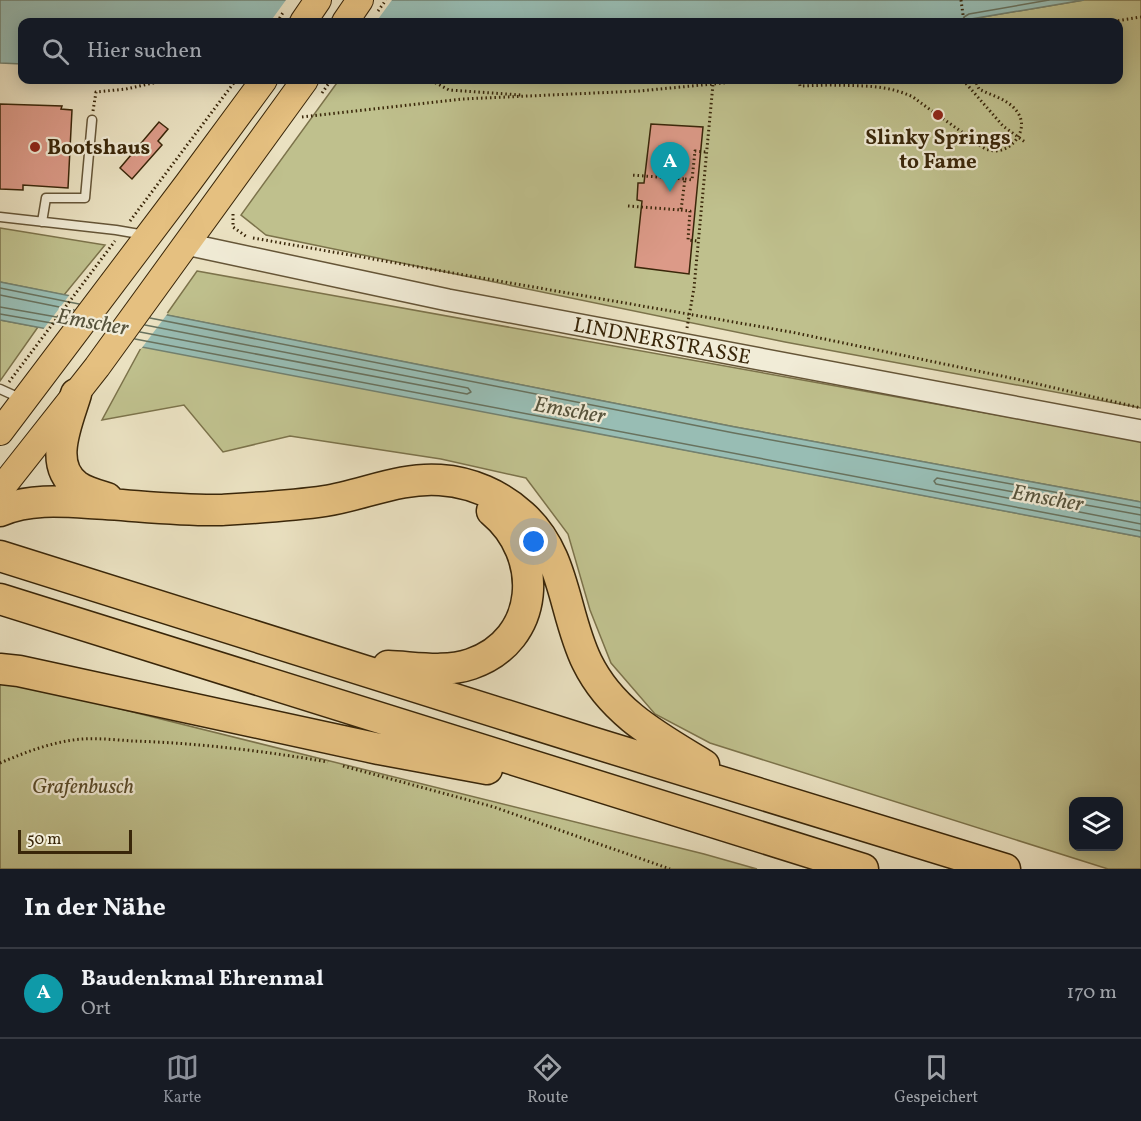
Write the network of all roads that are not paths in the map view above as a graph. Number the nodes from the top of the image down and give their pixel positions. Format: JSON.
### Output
{"nodes":[{"id":1,"x":318,"y":0,"type":"edge"},
{"id":2,"x":360,"y":0,"type":"edge"},
{"id":3,"x":306,"y":18,"type":"edge"},
{"id":4,"x":348,"y":18,"type":"edge"},
{"id":5,"x":261,"y":84,"type":"edge"},
{"id":6,"x":311,"y":84,"type":"edge"},
{"id":7,"x":92,"y":120,"type":"road end"},
{"id":8,"x":0,"y":217,"type":"edge"},
{"id":9,"x":42,"y":222,"type":"junction"},
{"id":10,"x":186,"y":244,"type":"junction"},
{"id":11,"x":141,"y":246,"type":"junction"},
{"id":12,"x":9,"y":393,"type":"edge"},
{"id":13,"x":76,"y":394,"type":"junction"},
{"id":14,"x":1141,"y":431,"type":"edge"},
{"id":15,"x":0,"y":432,"type":"edge"},
{"id":16,"x":0,"y":490,"type":"edge"},
{"id":17,"x":136,"y":505,"type":"junction"},
{"id":18,"x":3,"y":521,"type":"edge"},
{"id":19,"x":0,"y":556,"type":"edge"},
{"id":20,"x":0,"y":599,"type":"edge"},
{"id":21,"x":349,"y":665,"type":"junction"},
{"id":22,"x":6,"y":666,"type":"edge"},
{"id":23,"x":576,"y":781,"type":"junction"},
{"id":24,"x":740,"y":787,"type":"junction"},
{"id":25,"x":863,"y":869,"type":"edge"},
{"id":26,"x":1005,"y":869,"type":"edge"}],
"edges":[{"from":1,"to":3,"type":"main road"},
{"from":2,"to":4,"type":"main road"},
{"from":5,"to":11,"type":"main road"},
{"from":6,"to":10,"type":"main road"},
{"from":7,"to":9,"type":"lane"},
{"from":8,"to":9,"type":"lane"},
{"from":9,"to":11,"type":"lane"},
{"from":10,"to":11,"type":"main road"},
{"from":10,"to":13,"type":"main road"},
{"from":10,"to":14,"type":"street","name":"LINDNERSTRASSE"},
{"from":11,"to":12,"type":"main road"},
{"from":12,"to":15,"type":"main road"},
{"from":13,"to":16,"type":"main road"},
{"from":13,"to":17,"type":"highway"},
{"from":17,"to":18,"type":"highway"},
{"from":17,"to":24,"type":"highway"},
{"from":18,"to":21,"type":"highway"},
{"from":19,"to":21,"type":"highway"},
{"from":20,"to":23,"type":"highway"},
{"from":21,"to":24,"type":"highway"},
{"from":22,"to":23,"type":"highway"},
{"from":23,"to":25,"type":"highway"},
{"from":24,"to":26,"type":"highway"}]}
